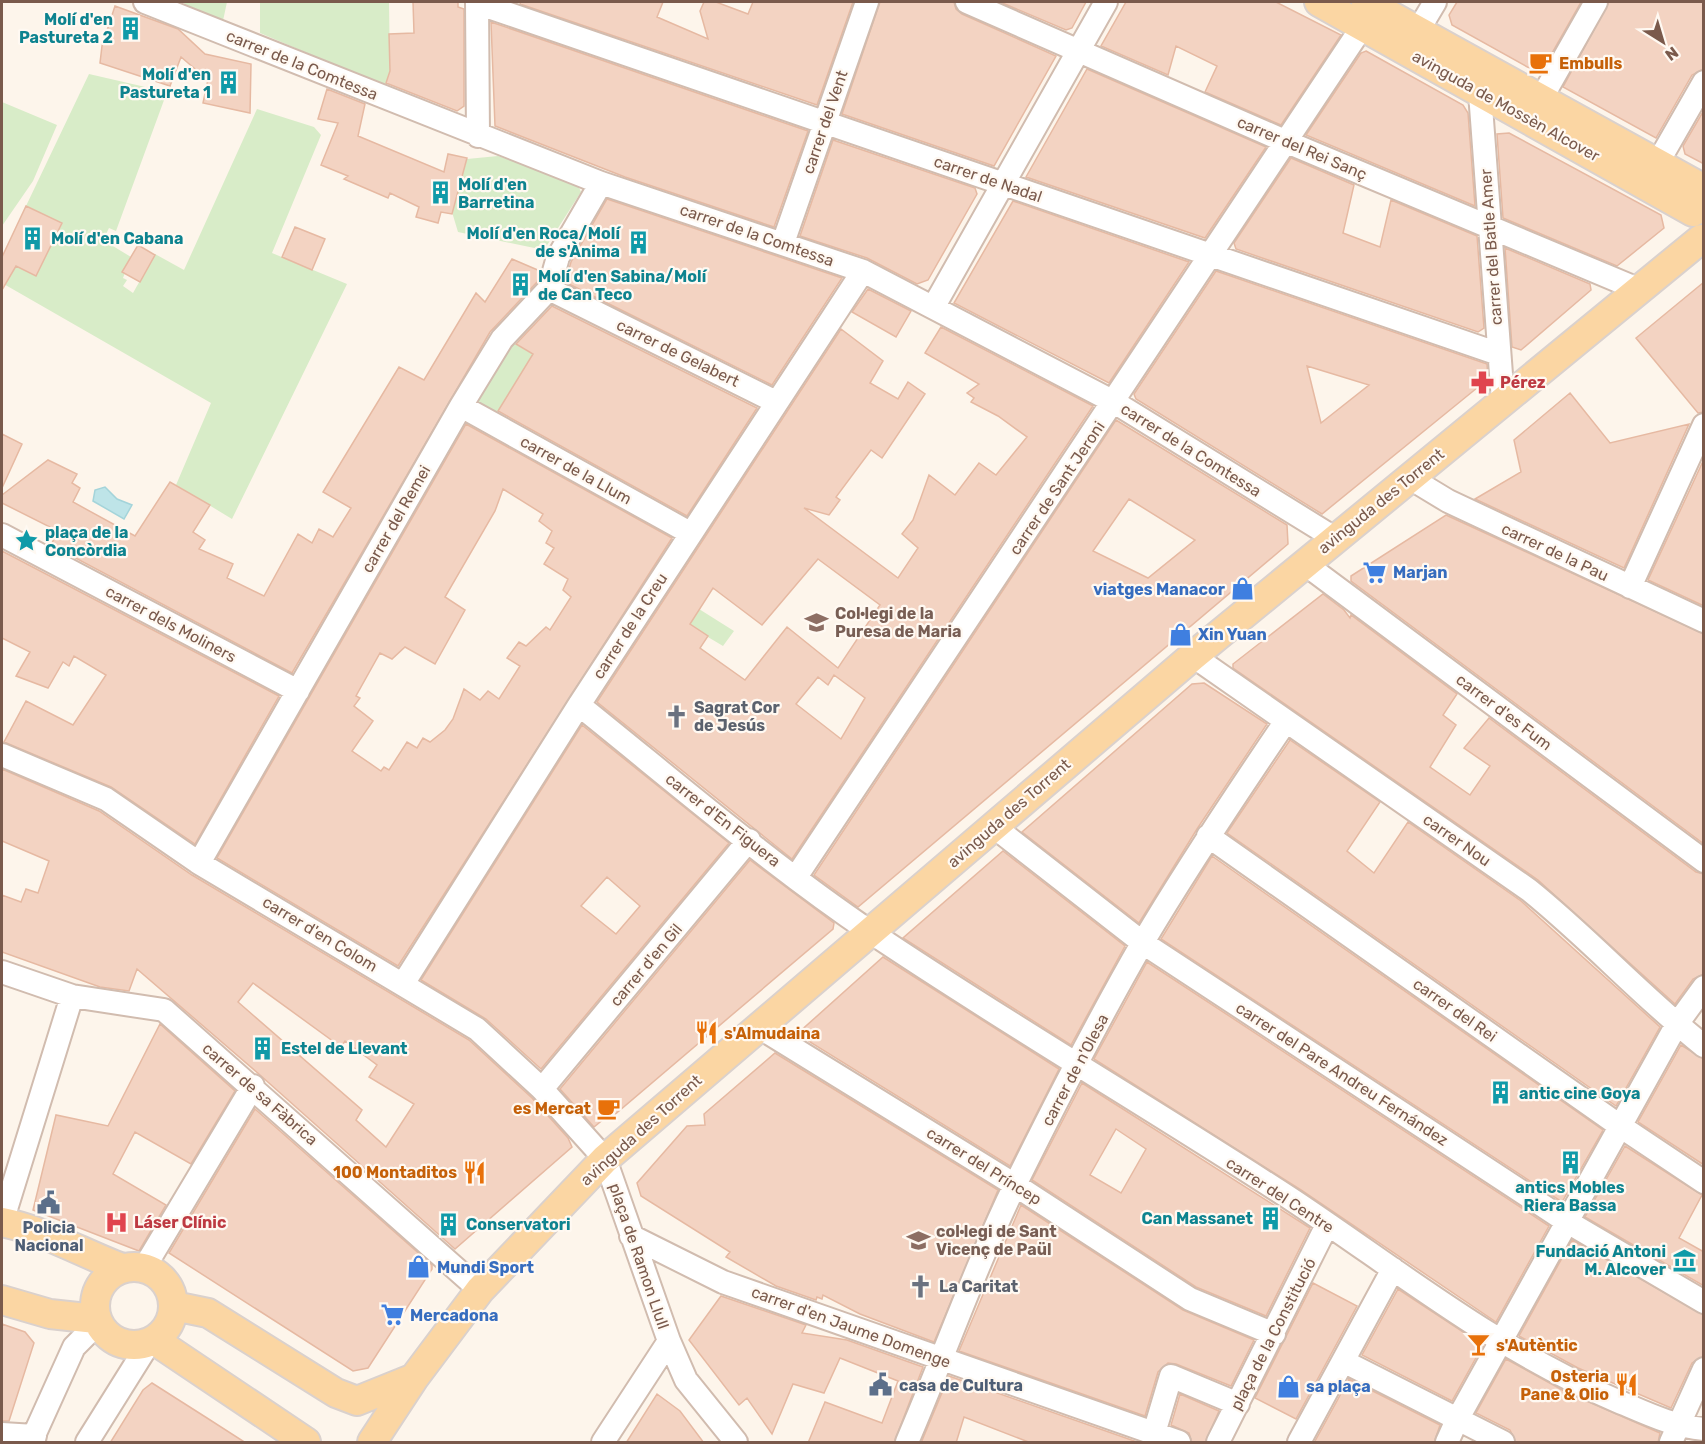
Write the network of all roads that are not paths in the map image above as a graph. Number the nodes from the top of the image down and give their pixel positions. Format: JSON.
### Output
{"nodes":[{"id":1,"x":145,"y":2,"type":"edge"},
{"id":2,"x":477,"y":2,"type":"edge"},
{"id":3,"x":867,"y":2,"type":"edge"},
{"id":4,"x":967,"y":2,"type":"edge"},
{"id":5,"x":1106,"y":2,"type":"edge"},
{"id":6,"x":1319,"y":2,"type":"edge"},
{"id":7,"x":1436,"y":2,"type":"edge"},
{"id":8,"x":1596,"y":2,"type":"edge"},
{"id":9,"x":1389,"y":21,"type":"edge"},
{"id":10,"x":1078,"y":51,"type":"junction"},
{"id":11,"x":1704,"y":82,"type":"edge"},
{"id":12,"x":1480,"y":93,"type":"junction"},
{"id":13,"x":1541,"y":99,"type":"junction"},
{"id":14,"x":824,"y":122,"type":"junction"},
{"id":15,"x":478,"y":135,"type":"junction"},
{"id":16,"x":1287,"y":141,"type":"junction"},
{"id":17,"x":1657,"y":164,"type":"junction"},
{"id":18,"x":601,"y":183,"type":"junction"},
{"id":19,"x":1003,"y":184,"type":"junction"},
{"id":20,"x":1700,"y":199,"type":"edge"},
{"id":21,"x":1488,"y":227,"type":"junction"},
{"id":22,"x":1702,"y":239,"type":"edge"},
{"id":23,"x":783,"y":243,"type":"junction"},
{"id":24,"x":1212,"y":254,"type":"junction"},
{"id":25,"x":863,"y":271,"type":"junction"},
{"id":26,"x":549,"y":289,"type":"junction"},
{"id":27,"x":1640,"y":290,"type":"junction"},
{"id":28,"x":934,"y":306,"type":"junction"},
{"id":29,"x":1499,"y":354,"type":"junction"},
{"id":30,"x":1503,"y":401,"type":"junction"},
{"id":31,"x":776,"y":402,"type":"junction"},
{"id":32,"x":1114,"y":402,"type":"junction"},
{"id":33,"x":461,"y":406,"type":"junction"},
{"id":34,"x":1704,"y":425,"type":"edge"},
{"id":35,"x":1410,"y":478,"type":"junction"},
{"id":36,"x":690,"y":533,"type":"junction"},
{"id":37,"x":2,"y":535,"type":"edge"},
{"id":38,"x":1336,"y":539,"type":"junction"},
{"id":39,"x":1305,"y":564,"type":"junction"},
{"id":40,"x":1630,"y":587,"type":"junction"},
{"id":41,"x":1704,"y":621,"type":"edge"},
{"id":42,"x":1193,"y":656,"type":"junction"},
{"id":43,"x":298,"y":691,"type":"junction"},
{"id":44,"x":579,"y":705,"type":"junction"},
{"id":45,"x":1286,"y":721,"type":"junction"},
{"id":46,"x":2,"y":755,"type":"edge"},
{"id":47,"x":993,"y":826,"type":"junction"},
{"id":48,"x":1208,"y":836,"type":"junction"},
{"id":49,"x":749,"y":840,"type":"junction"},
{"id":50,"x":1704,"y":861,"type":"edge"},
{"id":51,"x":199,"y":863,"type":"junction"},
{"id":52,"x":796,"y":877,"type":"junction"},
{"id":53,"x":870,"y":932,"type":"junction"},
{"id":54,"x":1143,"y":943,"type":"junction"},
{"id":55,"x":2,"y":972,"type":"edge"},
{"id":56,"x":403,"y":984,"type":"junction"},
{"id":57,"x":1704,"y":987,"type":"edge"},
{"id":58,"x":72,"y":996,"type":"junction"},
{"id":59,"x":1677,"y":1024,"type":"junction"},
{"id":60,"x":759,"y":1027,"type":"junction"},
{"id":61,"x":1704,"y":1046,"type":"edge"},
{"id":62,"x":1076,"y":1065,"type":"junction"},
{"id":63,"x":253,"y":1086,"type":"junction"},
{"id":64,"x":542,"y":1089,"type":"junction"},
{"id":65,"x":1620,"y":1126,"type":"junction"},
{"id":66,"x":605,"y":1159,"type":"junction"},
{"id":67,"x":1704,"y":1182,"type":"edge"},
{"id":68,"x":1015,"y":1185,"type":"junction"},
{"id":69,"x":1566,"y":1221,"type":"junction"},
{"id":70,"x":2,"y":1222,"type":"edge"},
{"id":71,"x":1327,"y":1225,"type":"junction"},
{"id":72,"x":631,"y":1236,"type":"junction"},
{"id":73,"x":133,"y":1268,"type":"junction"},
{"id":74,"x":1393,"y":1269,"type":"junction"},
{"id":75,"x":480,"y":1290,"type":"junction"},
{"id":76,"x":2,"y":1300,"type":"edge"},
{"id":77,"x":1704,"y":1302,"type":"edge"},
{"id":78,"x":174,"y":1306,"type":"junction"},
{"id":79,"x":97,"y":1321,"type":"junction"},
{"id":80,"x":1274,"y":1334,"type":"junction"},
{"id":81,"x":669,"y":1341,"type":"junction"},
{"id":82,"x":151,"y":1342,"type":"junction"},
{"id":83,"x":1502,"y":1343,"type":"junction"},
{"id":84,"x":940,"y":1359,"type":"junction"},
{"id":85,"x":1343,"y":1361,"type":"junction"},
{"id":86,"x":1704,"y":1369,"type":"edge"},
{"id":87,"x":414,"y":1378,"type":"junction"},
{"id":88,"x":1238,"y":1404,"type":"junction"},
{"id":89,"x":1457,"y":1420,"type":"junction"},
{"id":90,"x":1704,"y":1430,"type":"edge"},
{"id":91,"x":1154,"y":1433,"type":"junction"},
{"id":92,"x":2,"y":1434,"type":"edge"},
{"id":93,"x":1674,"y":1435,"type":"edge"},
{"id":94,"x":33,"y":1439,"type":"edge"},
{"id":95,"x":1178,"y":1442,"type":"edge"},
{"id":96,"x":87,"y":1443,"type":"edge"},
{"id":97,"x":306,"y":1443,"type":"edge"},
{"id":98,"x":372,"y":1443,"type":"edge"},
{"id":99,"x":603,"y":1443,"type":"edge"},
{"id":100,"x":736,"y":1443,"type":"edge"},
{"id":101,"x":907,"y":1443,"type":"edge"},
{"id":102,"x":1218,"y":1443,"type":"edge"},
{"id":103,"x":1299,"y":1443,"type":"edge"},
{"id":104,"x":1448,"y":1443,"type":"edge"},
{"id":105,"x":1503,"y":1443,"type":"edge"}],
"edges":[{"from":1,"to":15,"type":"street","name":"carrer de la Comtessa"},
{"from":2,"to":14,"type":"street","name":"carrer de Nadal"},
{"from":2,"to":15,"type":"street"},
{"from":3,"to":14,"type":"street","name":"carrer del Vent"},
{"from":4,"to":10,"type":"street","name":"carrer del Rei Sanç"},
{"from":5,"to":10,"type":"street"},
{"from":6,"to":9,"type":"main road","name":"avinguda de Mossèn Alcover"},
{"from":7,"to":9,"type":"street","name":"carrer de Sant Jeroni"},
{"from":8,"to":13,"type":"street"},
{"from":9,"to":12,"type":"main road","name":"avinguda de Mossèn Alcover"},
{"from":9,"to":13,"type":"main road","name":"avinguda de Mossèn Alcover"},
{"from":9,"to":16,"type":"street","name":"carrer de Sant Jeroni"},
{"from":10,"to":16,"type":"street","name":"carrer del Rei Sanç"},
{"from":10,"to":19,"type":"street"},
{"from":11,"to":17,"type":"street"},
{"from":12,"to":20,"type":"main road","name":"avinguda de Mossèn Alcover"},
{"from":12,"to":21,"type":"street","name":"carrer del Batle Amer"},
{"from":13,"to":17,"type":"main road","name":"avinguda de Mossèn Alcover"},
{"from":14,"to":19,"type":"street","name":"carrer de Nadal"},
{"from":14,"to":23,"type":"street","name":"carrer del Vent"},
{"from":15,"to":18,"type":"street","name":"carrer de la Comtessa"},
{"from":16,"to":21,"type":"street","name":"carrer del Rei Sanç"},
{"from":16,"to":24,"type":"street","name":"carrer de Sant Jeroni"},
{"from":17,"to":20,"type":"main road","name":"avinguda de Mossèn Alcover"},
{"from":18,"to":23,"type":"street","name":"carrer de la Comtessa"},
{"from":18,"to":26,"type":"street","name":"carrer del Remei"},
{"from":19,"to":24,"type":"street","name":"carrer de Nadal"},
{"from":19,"to":28,"type":"street"},
{"from":20,"to":22,"type":"main road"},
{"from":21,"to":27,"type":"street","name":"carrer del Rei Sanç"},
{"from":21,"to":29,"type":"street","name":"carrer del Batle Amer"},
{"from":22,"to":27,"type":"main road","name":"avinguda des Torrent"},
{"from":23,"to":25,"type":"street","name":"carrer de la Comtessa"},
{"from":24,"to":29,"type":"street","name":"carrer de Nadal"},
{"from":24,"to":32,"type":"street","name":"carrer de Sant Jeroni"},
{"from":25,"to":28,"type":"street","name":"carrer de la Comtessa"},
{"from":25,"to":31,"type":"street","name":"carrer de la Creu"},
{"from":26,"to":31,"type":"street","name":"carrer de Gelabert"},
{"from":26,"to":33,"type":"street","name":"carrer del Remei"},
{"from":27,"to":30,"type":"main road","name":"avinguda des Torrent"},
{"from":28,"to":32,"type":"street","name":"carrer de la Comtessa"},
{"from":29,"to":30,"type":"street","name":"carrer del Batle Amer"},
{"from":30,"to":35,"type":"main road","name":"avinguda des Torrent"},
{"from":31,"to":36,"type":"street","name":"carrer de la Creu"},
{"from":32,"to":38,"type":"street","name":"carrer de la Comtessa"},
{"from":32,"to":52,"type":"street","name":"carrer de Sant Jeroni"},
{"from":33,"to":36,"type":"street","name":"carrer de la Llum"},
{"from":33,"to":43,"type":"street","name":"carrer del Remei"},
{"from":34,"to":40,"type":"street"},
{"from":35,"to":38,"type":"main road","name":"avinguda des Torrent"},
{"from":35,"to":40,"type":"street","name":"carrer de la Pau"},
{"from":36,"to":44,"type":"street","name":"carrer de la Creu"},
{"from":37,"to":43,"type":"street","name":"carrer dels Moliners"},
{"from":38,"to":39,"type":"main road","name":"avinguda des Torrent"},
{"from":39,"to":42,"type":"main road","name":"avinguda des Torrent"},
{"from":39,"to":50,"type":"street","name":"carrer d'es Fum"},
{"from":40,"to":41,"type":"street","name":"carrer de la Pau"},
{"from":42,"to":45,"type":"street","name":"carrer Nou"},
{"from":42,"to":47,"type":"main road","name":"avinguda des Torrent"},
{"from":43,"to":51,"type":"street","name":"carrer del Remei"},
{"from":44,"to":49,"type":"street","name":"carrer d'En Figuera"},
{"from":44,"to":56,"type":"street","name":"carrer de la Creu"},
{"from":45,"to":48,"type":"street","name":"carrer de n'Olesa"},
{"from":45,"to":59,"type":"street","name":"carrer Nou"},
{"from":46,"to":51,"type":"street","name":"carrer d'en Colom"},
{"from":47,"to":53,"type":"main road","name":"avinguda des Torrent"},
{"from":47,"to":54,"type":"street","name":"carrer del Pare Andreu Fernández"},
{"from":48,"to":54,"type":"street","name":"carrer de n'Olesa"},
{"from":48,"to":65,"type":"street","name":"carrer del Rei"},
{"from":49,"to":52,"type":"street","name":"carrer d'En Figuera"},
{"from":49,"to":64,"type":"street","name":"carrer d'en Gil"},
{"from":51,"to":56,"type":"street","name":"carrer d'en Colom"},
{"from":52,"to":53,"type":"street","name":"carrer d'En Figuera"},
{"from":53,"to":60,"type":"main road","name":"avinguda des Torrent"},
{"from":53,"to":62,"type":"street","name":"carrer del Centre"},
{"from":54,"to":62,"type":"street","name":"carrer de n'Olesa"},
{"from":54,"to":69,"type":"street","name":"carrer del Pare Andreu Fernández"},
{"from":55,"to":58,"type":"street","name":"carrer de sa Fàbrica"},
{"from":56,"to":64,"type":"street","name":"carrer d'en Colom"},
{"from":57,"to":59,"type":"street"},
{"from":58,"to":63,"type":"street","name":"carrer de sa Fàbrica"},
{"from":58,"to":70,"type":"street"},
{"from":59,"to":61,"type":"street","name":"carrer Nou"},
{"from":59,"to":65,"type":"street"},
{"from":60,"to":66,"type":"main road","name":"avinguda des Torrent"},
{"from":60,"to":68,"type":"street","name":"carrer del Príncep"},
{"from":62,"to":68,"type":"street","name":"carrer de n'Olesa"},
{"from":62,"to":71,"type":"street","name":"carrer del Centre"},
{"from":63,"to":73,"type":"street"},
{"from":63,"to":75,"type":"street","name":"carrer de sa Fàbrica"},
{"from":64,"to":66,"type":"street","name":"carrer d'en Colom"},
{"from":65,"to":67,"type":"street","name":"carrer del Rei"},
{"from":65,"to":69,"type":"street"},
{"from":66,"to":72,"type":"street","name":"plaça de Ramon Llull"},
{"from":66,"to":75,"type":"main road","name":"avinguda des Torrent"},
{"from":68,"to":80,"type":"street","name":"carrer del Príncep"},
{"from":68,"to":84,"type":"street","name":"carrer de n'Olesa"},
{"from":69,"to":77,"type":"street","name":"carrer del Pare Andreu Fernández"},
{"from":69,"to":83,"type":"street"},
{"from":70,"to":73,"type":"main road"},
{"from":71,"to":74,"type":"street","name":"carrer del Centre"},
{"from":71,"to":80,"type":"street","name":"plaça de la Constitució"},
{"from":72,"to":81,"type":"street","name":"plaça de Ramon Llull"},
{"from":72,"to":84,"type":"street","name":"carrer d'en Jaume Domenge"},
{"from":73,"to":78,"type":"main road"},
{"from":73,"to":79,"type":"main road"},
{"from":74,"to":83,"type":"street","name":"carrer del Centre"},
{"from":74,"to":85,"type":"street"},
{"from":75,"to":87,"type":"main road","name":"avinguda des Torrent"},
{"from":76,"to":79,"type":"main road"},
{"from":78,"to":82,"type":"main road"},
{"from":78,"to":87,"type":"main road"},
{"from":79,"to":82,"type":"main road"},
{"from":79,"to":94,"type":"street"},
{"from":80,"to":88,"type":"street","name":"plaça de la Constitució"},
{"from":81,"to":99,"type":"street","name":"plaça de Ramon Llull"},
{"from":81,"to":100,"type":"street"},
{"from":82,"to":96,"type":"street"},
{"from":82,"to":97,"type":"main road"},
{"from":83,"to":89,"type":"street"},
{"from":83,"to":93,"type":"street","name":"carrer del Centre"},
{"from":84,"to":91,"type":"street","name":"carrer d'en Jaume Domenge"},
{"from":84,"to":101,"type":"street","name":"carrer de n'Olesa"},
{"from":85,"to":89,"type":"street"},
{"from":85,"to":103,"type":"street"},
{"from":86,"to":93,"type":"street"},
{"from":87,"to":98,"type":"main road","name":"avinguda des Torrent"},
{"from":88,"to":91,"type":"street"},
{"from":88,"to":102,"type":"street","name":"plaça de la Constitució"},
{"from":89,"to":104,"type":"street"},
{"from":89,"to":105,"type":"street"},
{"from":90,"to":93,"type":"street","name":"carrer del Centre"},
{"from":91,"to":95,"type":"street","name":"carrer d'en Jaume Domenge"},
{"from":92,"to":94,"type":"street"}]}
